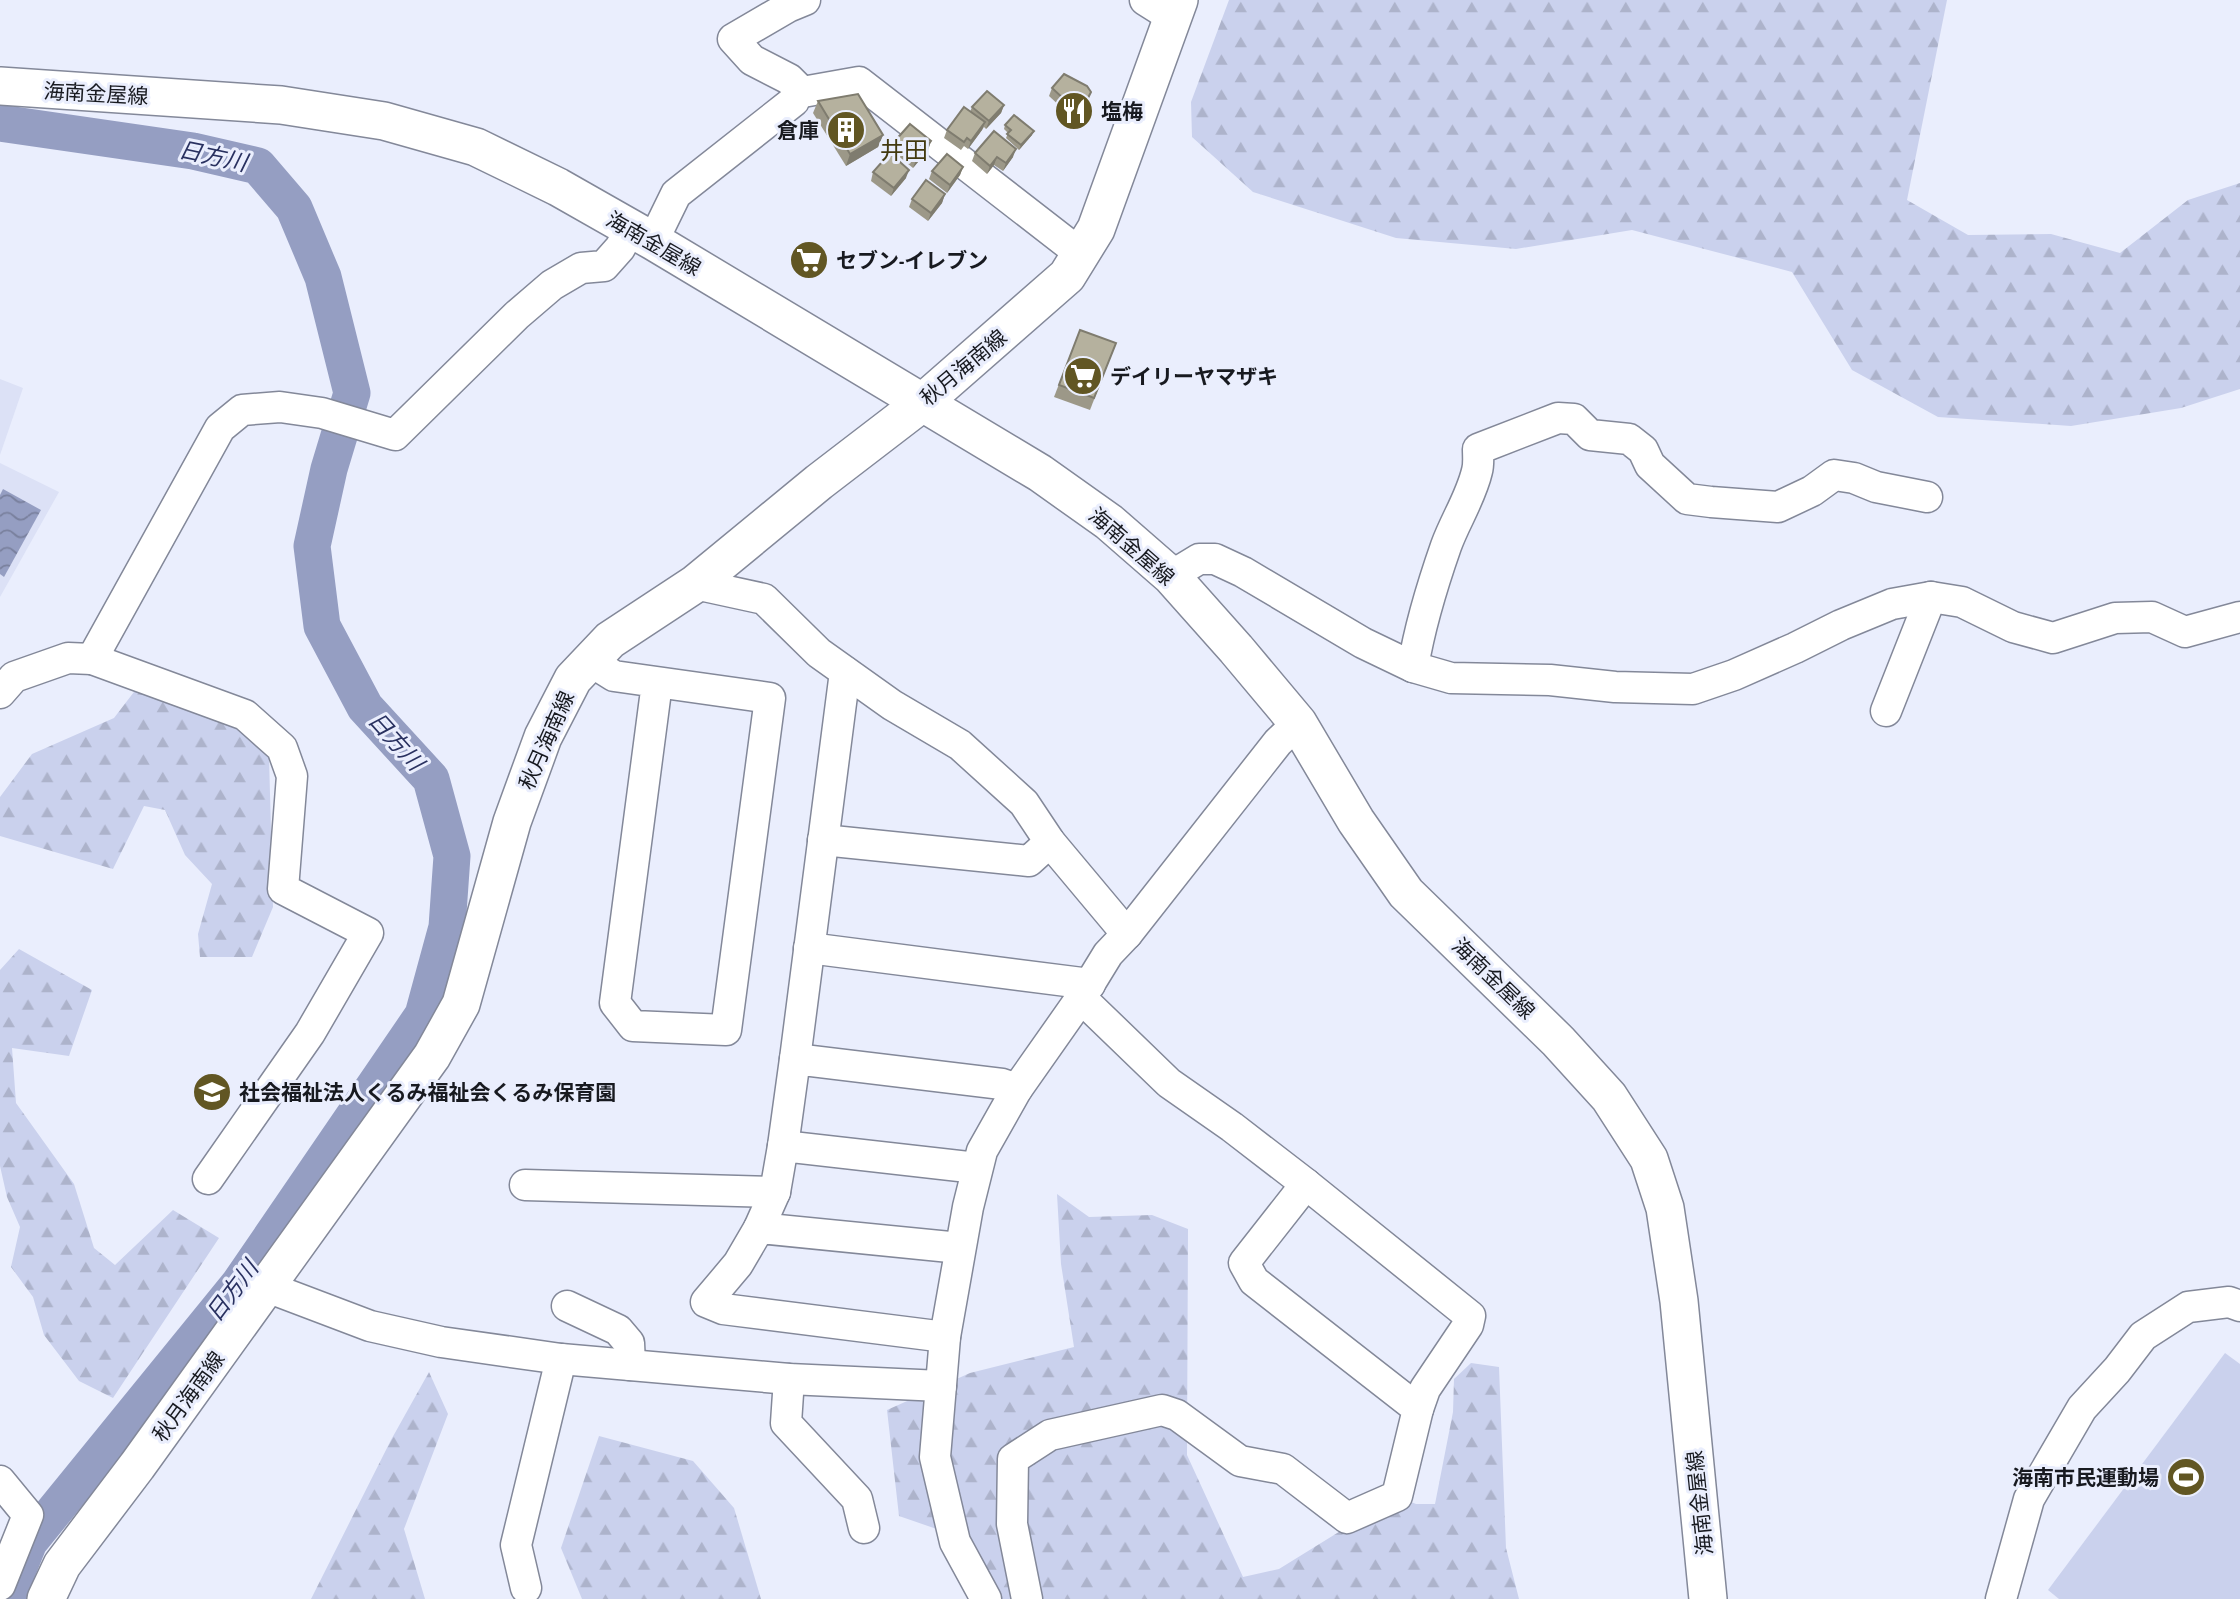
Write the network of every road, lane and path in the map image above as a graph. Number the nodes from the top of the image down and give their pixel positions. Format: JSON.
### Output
{"nodes":[{"id":1,"x":805,"y":0,"type":"edge"},
{"id":2,"x":1162,"y":5,"type":"edge"},
{"id":3,"x":0,"y":86,"type":"edge"},
{"id":4,"x":797,"y":93,"type":"junction"},
{"id":5,"x":642,"y":235,"type":"junction"},
{"id":6,"x":1081,"y":254,"type":"junction"},
{"id":7,"x":922,"y":403,"type":"junction"},
{"id":8,"x":1927,"y":497,"type":"dead end"},
{"id":9,"x":1171,"y":576,"type":"junction"},
{"id":10,"x":695,"y":584,"type":"junction"},
{"id":11,"x":1931,"y":597,"type":"junction"},
{"id":12,"x":2240,"y":617,"type":"edge"},
{"id":13,"x":92,"y":659,"type":"junction"},
{"id":14,"x":590,"y":661,"type":"junction"},
{"id":15,"x":1413,"y":667,"type":"junction"},
{"id":16,"x":845,"y":672,"type":"junction"},
{"id":17,"x":657,"y":682,"type":"junction"},
{"id":18,"x":0,"y":693,"type":"edge"},
{"id":19,"x":1886,"y":711,"type":"dead end"},
{"id":20,"x":1298,"y":723,"type":"junction"},
{"id":21,"x":823,"y":840,"type":"junction"},
{"id":22,"x":1050,"y":842,"type":"junction"},
{"id":23,"x":1128,"y":934,"type":"junction"},
{"id":24,"x":809,"y":948,"type":"junction"},
{"id":25,"x":1085,"y":991,"type":"junction"},
{"id":26,"x":795,"y":1059,"type":"junction"},
{"id":27,"x":1017,"y":1089,"type":"junction"},
{"id":28,"x":783,"y":1146,"type":"junction"},
{"id":29,"x":977,"y":1168,"type":"junction"},
{"id":30,"x":208,"y":1179,"type":"dead end"},
{"id":31,"x":1306,"y":1184,"type":"junction"},
{"id":32,"x":524,"y":1185,"type":"dead end"},
{"id":33,"x":775,"y":1192,"type":"junction"},
{"id":34,"x":759,"y":1228,"type":"junction"},
{"id":35,"x":960,"y":1248,"type":"junction"},
{"id":36,"x":267,"y":1287,"type":"junction"},
{"id":37,"x":568,"y":1306,"type":"dead end"},
{"id":38,"x":2240,"y":1306,"type":"edge"},
{"id":39,"x":945,"y":1337,"type":"junction"},
{"id":40,"x":561,"y":1359,"type":"junction"},
{"id":41,"x":631,"y":1365,"type":"junction"},
{"id":42,"x":789,"y":1379,"type":"junction"},
{"id":43,"x":941,"y":1386,"type":"junction"},
{"id":44,"x":1418,"y":1409,"type":"junction"},
{"id":45,"x":0,"y":1481,"type":"edge"},
{"id":46,"x":864,"y":1528,"type":"dead end"},
{"id":47,"x":0,"y":1586,"type":"edge"},
{"id":48,"x":526,"y":1588,"type":"dead end"},
{"id":49,"x":46,"y":1599,"type":"edge"},
{"id":50,"x":986,"y":1599,"type":"edge"},
{"id":51,"x":1027,"y":1599,"type":"edge"},
{"id":52,"x":1708,"y":1599,"type":"edge"},
{"id":53,"x":2001,"y":1599,"type":"edge"}],
"edges":[{"from":1,"to":4,"type":"street"},
{"from":2,"to":6,"type":"main road","name":"秋月海南線"},
{"from":3,"to":5,"type":"main road","name":"海南金屋線"},
{"from":4,"to":5,"type":"street"},
{"from":4,"to":6,"type":"street"},
{"from":5,"to":7,"type":"main road","name":"海南金屋線"},
{"from":5,"to":13,"type":"street"},
{"from":6,"to":7,"type":"main road","name":"秋月海南線"},
{"from":7,"to":9,"type":"main road","name":"海南金屋線"},
{"from":7,"to":10,"type":"main road","name":"秋月海南線"},
{"from":8,"to":15,"type":"street"},
{"from":9,"to":15,"type":"street"},
{"from":9,"to":20,"type":"main road","name":"海南金屋線"},
{"from":10,"to":14,"type":"main road","name":"秋月海南線"},
{"from":10,"to":16,"type":"street"},
{"from":11,"to":12,"type":"street"},
{"from":11,"to":15,"type":"street"},
{"from":11,"to":19,"type":"street"},
{"from":13,"to":18,"type":"street"},
{"from":13,"to":30,"type":"street"},
{"from":14,"to":17,"type":"street"},
{"from":14,"to":36,"type":"main road","name":"秋月海南線"},
{"from":16,"to":21,"type":"street"},
{"from":16,"to":22,"type":"street"},
{"from":17,"to":17,"type":"street"},
{"from":20,"to":23,"type":"street"},
{"from":20,"to":52,"type":"main road","name":"海南金屋線"},
{"from":21,"to":22,"type":"street"},
{"from":21,"to":24,"type":"street"},
{"from":22,"to":23,"type":"street"},
{"from":23,"to":25,"type":"street"},
{"from":24,"to":25,"type":"street"},
{"from":24,"to":26,"type":"street"},
{"from":25,"to":27,"type":"street"},
{"from":25,"to":31,"type":"street"},
{"from":26,"to":27,"type":"street"},
{"from":26,"to":28,"type":"street"},
{"from":27,"to":29,"type":"street"},
{"from":28,"to":29,"type":"street"},
{"from":28,"to":33,"type":"street"},
{"from":29,"to":35,"type":"street"},
{"from":31,"to":44,"type":"street"},
{"from":31,"to":44,"type":"street"},
{"from":32,"to":33,"type":"street"},
{"from":33,"to":34,"type":"street"},
{"from":34,"to":35,"type":"street"},
{"from":34,"to":39,"type":"street"},
{"from":35,"to":39,"type":"street"},
{"from":36,"to":40,"type":"street"},
{"from":36,"to":49,"type":"main road","name":"秋月海南線"},
{"from":37,"to":41,"type":"street"},
{"from":38,"to":53,"type":"street"},
{"from":39,"to":43,"type":"street"},
{"from":40,"to":41,"type":"street"},
{"from":40,"to":48,"type":"street"},
{"from":41,"to":42,"type":"street"},
{"from":42,"to":43,"type":"street"},
{"from":42,"to":46,"type":"street"},
{"from":43,"to":50,"type":"street"},
{"from":44,"to":51,"type":"street"},
{"from":45,"to":47,"type":"street"}]}
